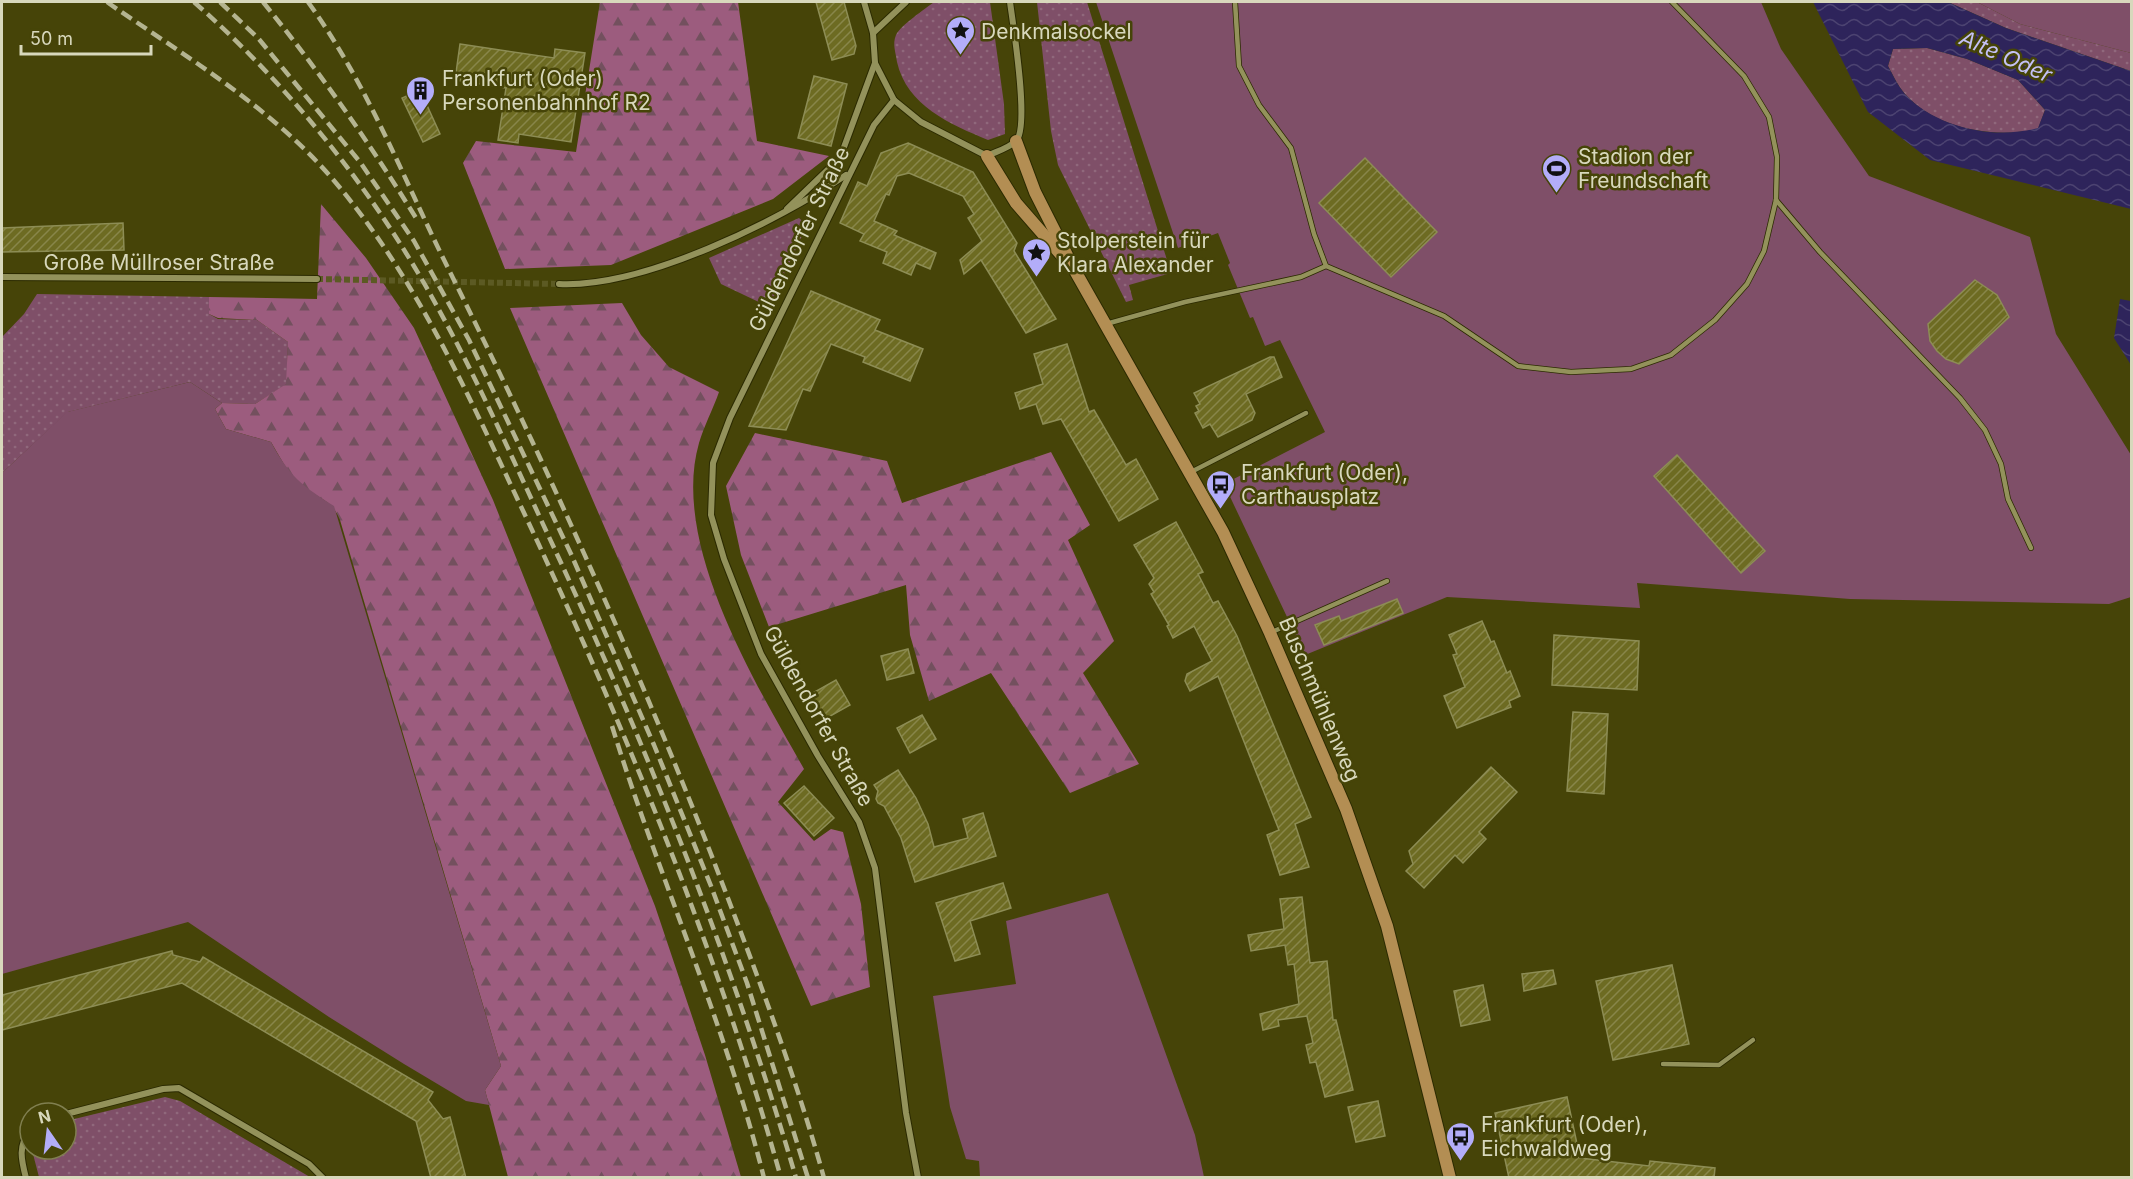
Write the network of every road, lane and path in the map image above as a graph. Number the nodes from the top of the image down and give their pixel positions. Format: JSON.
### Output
{"nodes":[{"id":1,"x":864,"y":2,"type":"edge"},
{"id":2,"x":906,"y":2,"type":"edge"},
{"id":3,"x":1010,"y":2,"type":"edge"},
{"id":4,"x":1236,"y":2,"type":"edge"},
{"id":5,"x":1672,"y":2,"type":"edge"},
{"id":6,"x":873,"y":33,"type":"junction"},
{"id":7,"x":875,"y":63,"type":"junction"},
{"id":8,"x":894,"y":100,"type":"junction"},
{"id":9,"x":1016,"y":141,"type":"junction"},
{"id":10,"x":987,"y":156,"type":"junction"},
{"id":11,"x":849,"y":174,"type":"junction"},
{"id":12,"x":1776,"y":200,"type":"junction"},
{"id":13,"x":779,"y":215,"type":"junction"},
{"id":14,"x":1326,"y":266,"type":"junction"},
{"id":15,"x":1074,"y":269,"type":"junction"},
{"id":16,"x":2,"y":277,"type":"edge"},
{"id":17,"x":317,"y":279,"type":"tunnel mouth"},
{"id":18,"x":559,"y":284,"type":"tunnel mouth"},
{"id":19,"x":1106,"y":324,"type":"junction"},
{"id":20,"x":1306,"y":413,"type":"dead end"},
{"id":21,"x":1191,"y":472,"type":"junction"},
{"id":22,"x":2031,"y":548,"type":"dead end"},
{"id":23,"x":1387,"y":581,"type":"dead end"},
{"id":24,"x":1270,"y":633,"type":"junction"},
{"id":25,"x":1754,"y":1040,"type":"dead end"},
{"id":26,"x":1663,"y":1064,"type":"dead end"},
{"id":27,"x":78,"y":1111,"type":"edge"},
{"id":28,"x":22,"y":1161,"type":"edge"},
{"id":29,"x":26,"y":1178,"type":"edge"},
{"id":30,"x":323,"y":1178,"type":"edge"},
{"id":31,"x":918,"y":1178,"type":"edge"},
{"id":32,"x":1450,"y":1178,"type":"edge"}],
"edges":[{"from":1,"to":6,"type":"street"},
{"from":2,"to":6,"type":"street"},
{"from":3,"to":9,"type":"street"},
{"from":4,"to":14,"type":"lane"},
{"from":5,"to":12,"type":"lane"},
{"from":6,"to":7,"type":"street"},
{"from":7,"to":8,"type":"street"},
{"from":7,"to":13,"type":"street"},
{"from":8,"to":10,"type":"street"},
{"from":8,"to":11,"type":"street","name":"Güldendorfer Straße"},
{"from":9,"to":10,"type":"street"},
{"from":9,"to":15,"type":"street","name":"Buschmühlenweg"},
{"from":10,"to":15,"type":"street","name":"Buschmühlenweg"},
{"from":11,"to":13,"type":"street"},
{"from":11,"to":31,"type":"street","name":"Güldendorfer Straße"},
{"from":12,"to":14,"type":"lane"},
{"from":12,"to":22,"type":"lane"},
{"from":13,"to":18,"type":"street"},
{"from":14,"to":19,"type":"lane"},
{"from":15,"to":19,"type":"street","name":"Buschmühlenweg"},
{"from":16,"to":17,"type":"street","name":"Große Müllroser Straße"},
{"from":19,"to":21,"type":"street","name":"Buschmühlenweg"},
{"from":20,"to":21,"type":"lane"},
{"from":21,"to":24,"type":"street","name":"Buschmühlenweg"},
{"from":23,"to":24,"type":"lane"},
{"from":24,"to":32,"type":"street","name":"Buschmühlenweg"},
{"from":25,"to":26,"type":"lane"},
{"from":27,"to":30,"type":"street"},
{"from":28,"to":29,"type":"street"}]}
